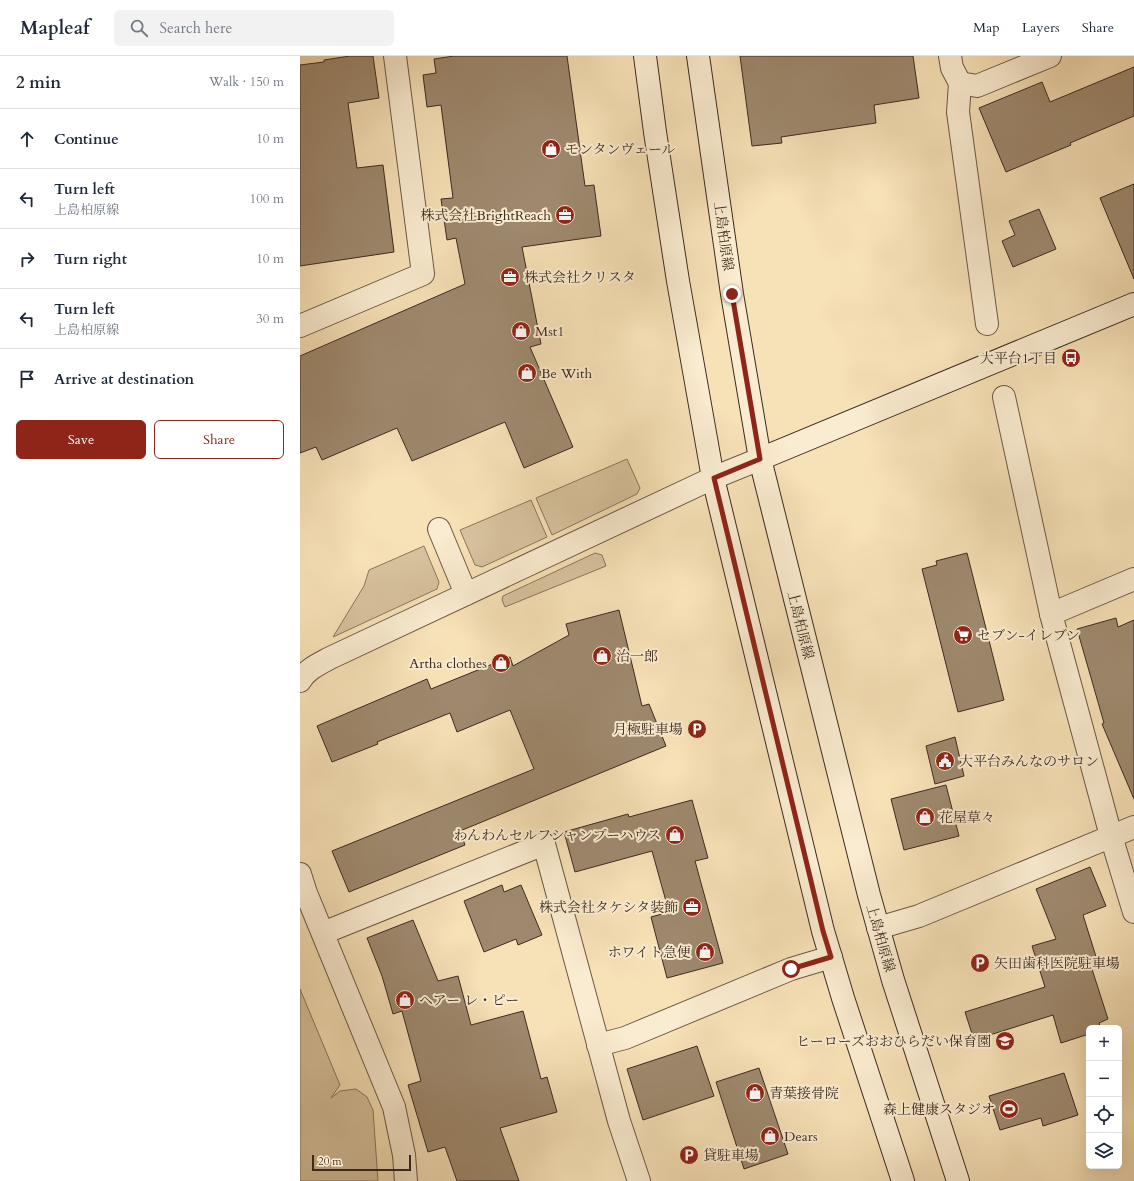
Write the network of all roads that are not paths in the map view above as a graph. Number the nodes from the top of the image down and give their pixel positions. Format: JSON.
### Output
{"nodes":[{"id":1,"x":395,"y":56,"type":"edge"},
{"id":2,"x":646,"y":56,"type":"edge"},
{"id":3,"x":698,"y":56,"type":"edge"},
{"id":4,"x":950,"y":56,"type":"edge"},
{"id":5,"x":1050,"y":56,"type":"edge"},
{"id":6,"x":960,"y":83,"type":"junction"},
{"id":7,"x":1134,"y":304,"type":"edge"},
{"id":8,"x":987,"y":324,"type":"dead end"},
{"id":9,"x":300,"y":326,"type":"edge"},
{"id":10,"x":1004,"y":398,"type":"dead end"},
{"id":11,"x":760,"y":459,"type":"junction"},
{"id":12,"x":714,"y":478,"type":"junction"},
{"id":13,"x":438,"y":529,"type":"dead end"},
{"id":14,"x":1134,"y":579,"type":"edge"},
{"id":15,"x":466,"y":594,"type":"junction"},
{"id":16,"x":1051,"y":614,"type":"junction"},
{"id":17,"x":300,"y":681,"type":"edge"},
{"id":18,"x":1134,"y":827,"type":"edge"},
{"id":19,"x":1111,"y":836,"type":"junction"},
{"id":20,"x":300,"y":874,"type":"edge"},
{"id":21,"x":1134,"y":912,"type":"edge"},
{"id":22,"x":878,"y":928,"type":"junction"},
{"id":23,"x":323,"y":933,"type":"junction"},
{"id":24,"x":831,"y":957,"type":"junction"},
{"id":25,"x":598,"y":1045,"type":"junction"},
{"id":26,"x":406,"y":1181,"type":"edge"},
{"id":27,"x":639,"y":1181,"type":"edge"},
{"id":28,"x":903,"y":1181,"type":"edge"},
{"id":29,"x":958,"y":1181,"type":"edge"}],
"edges":[{"from":1,"to":9,"type":"street"},
{"from":2,"to":12,"type":"street"},
{"from":3,"to":11,"type":"street","name":"上島柏原線"},
{"from":4,"to":6,"type":"street"},
{"from":5,"to":6,"type":"street"},
{"from":6,"to":8,"type":"street"},
{"from":7,"to":11,"type":"street"},
{"from":10,"to":16,"type":"street"},
{"from":11,"to":12,"type":"street"},
{"from":11,"to":22,"type":"street","name":"上島柏原線"},
{"from":12,"to":15,"type":"street"},
{"from":12,"to":24,"type":"street"},
{"from":13,"to":15,"type":"street"},
{"from":14,"to":16,"type":"street"},
{"from":15,"to":17,"type":"street"},
{"from":16,"to":19,"type":"street"},
{"from":18,"to":19,"type":"street"},
{"from":19,"to":21,"type":"street"},
{"from":19,"to":22,"type":"street"},
{"from":20,"to":23,"type":"street"},
{"from":22,"to":29,"type":"street","name":"上島柏原線"},
{"from":23,"to":25,"type":"street"},
{"from":23,"to":26,"type":"street"},
{"from":24,"to":25,"type":"street"},
{"from":24,"to":28,"type":"street"},
{"from":25,"to":27,"type":"street"}]}
